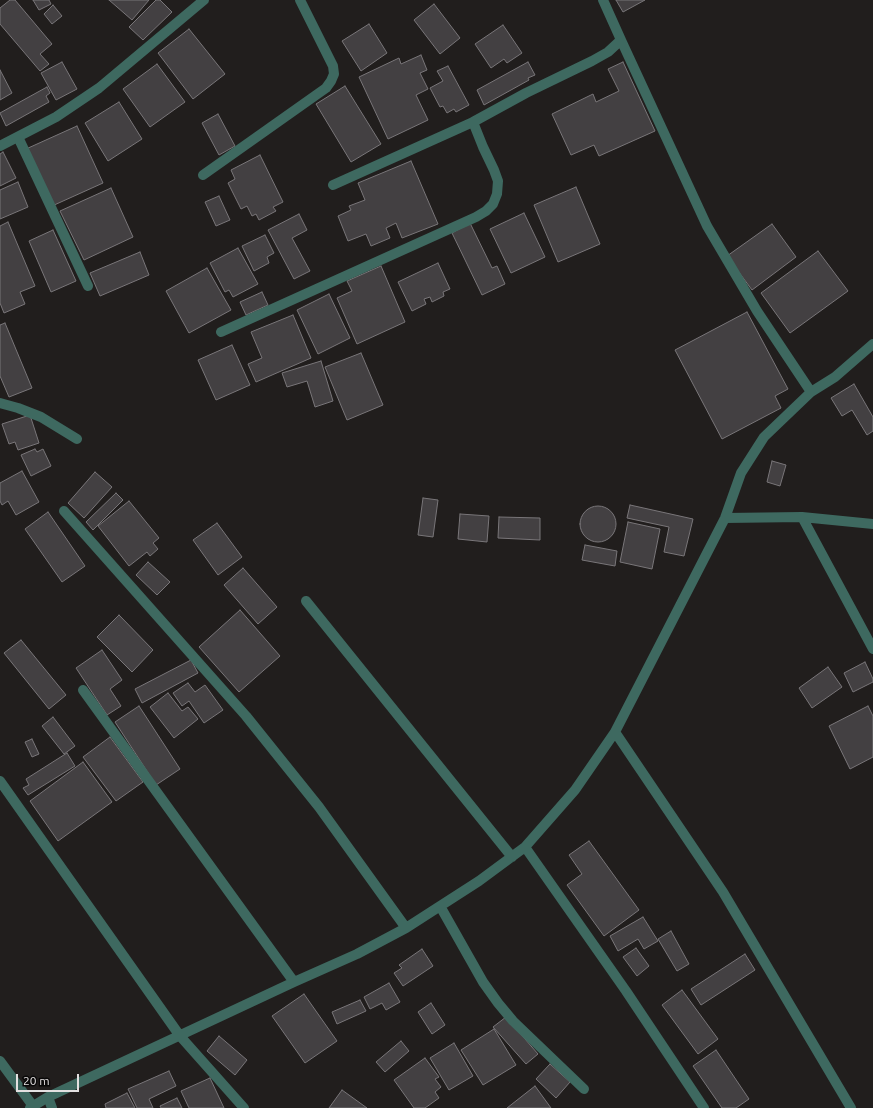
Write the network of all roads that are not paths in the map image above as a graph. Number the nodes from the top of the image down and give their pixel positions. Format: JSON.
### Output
{"nodes":[{"id":1,"x":204,"y":0,"type":"edge"},
{"id":2,"x":300,"y":0,"type":"edge"},
{"id":3,"x":603,"y":0,"type":"edge"},
{"id":4,"x":620,"y":40,"type":"junction"},
{"id":5,"x":473,"y":122,"type":"junction"},
{"id":6,"x":18,"y":137,"type":"junction"},
{"id":7,"x":0,"y":146,"type":"edge"},
{"id":8,"x":203,"y":175,"type":"dead end"},
{"id":9,"x":333,"y":185,"type":"dead end"},
{"id":10,"x":88,"y":286,"type":"dead end"},
{"id":11,"x":221,"y":332,"type":"dead end"},
{"id":12,"x":873,"y":344,"type":"edge"},
{"id":13,"x":811,"y":392,"type":"junction"},
{"id":14,"x":0,"y":403,"type":"edge"},
{"id":15,"x":77,"y":439,"type":"dead end"},
{"id":16,"x":64,"y":511,"type":"dead end"},
{"id":17,"x":802,"y":517,"type":"junction"},
{"id":18,"x":725,"y":518,"type":"junction"},
{"id":19,"x":873,"y":524,"type":"edge"},
{"id":20,"x":306,"y":601,"type":"dead end"},
{"id":21,"x":873,"y":648,"type":"edge"},
{"id":22,"x":82,"y":690,"type":"dead end"},
{"id":23,"x":615,"y":732,"type":"junction"},
{"id":24,"x":0,"y":782,"type":"edge"},
{"id":25,"x":525,"y":847,"type":"junction"},
{"id":26,"x":512,"y":857,"type":"junction"},
{"id":27,"x":440,"y":906,"type":"junction"},
{"id":28,"x":406,"y":928,"type":"junction"},
{"id":29,"x":294,"y":982,"type":"junction"},
{"id":30,"x":180,"y":1036,"type":"junction"},
{"id":31,"x":0,"y":1060,"type":"edge"},
{"id":32,"x":584,"y":1089,"type":"dead end"},
{"id":33,"x":48,"y":1097,"type":"junction"},
{"id":34,"x":31,"y":1107,"type":"edge"},
{"id":35,"x":52,"y":1108,"type":"edge"},
{"id":36,"x":244,"y":1108,"type":"edge"},
{"id":37,"x":704,"y":1108,"type":"edge"},
{"id":38,"x":851,"y":1108,"type":"edge"}],
"edges":[{"from":1,"to":6,"type":"street"},
{"from":2,"to":8,"type":"street"},
{"from":3,"to":4,"type":"street"},
{"from":4,"to":5,"type":"street"},
{"from":4,"to":13,"type":"street"},
{"from":5,"to":9,"type":"street"},
{"from":5,"to":11,"type":"street"},
{"from":6,"to":7,"type":"street"},
{"from":6,"to":10,"type":"street"},
{"from":12,"to":13,"type":"street"},
{"from":13,"to":18,"type":"street"},
{"from":14,"to":15,"type":"street"},
{"from":16,"to":28,"type":"street"},
{"from":17,"to":18,"type":"street"},
{"from":17,"to":19,"type":"street"},
{"from":17,"to":21,"type":"street"},
{"from":18,"to":23,"type":"street"},
{"from":20,"to":26,"type":"street"},
{"from":22,"to":29,"type":"street"},
{"from":23,"to":25,"type":"street"},
{"from":23,"to":38,"type":"street"},
{"from":24,"to":30,"type":"street"},
{"from":25,"to":26,"type":"street"},
{"from":25,"to":37,"type":"street"},
{"from":26,"to":27,"type":"street"},
{"from":27,"to":28,"type":"street"},
{"from":27,"to":32,"type":"street"},
{"from":28,"to":29,"type":"street"},
{"from":29,"to":30,"type":"street"},
{"from":30,"to":33,"type":"street"},
{"from":30,"to":36,"type":"street"},
{"from":31,"to":34,"type":"street"},
{"from":33,"to":34,"type":"street"},
{"from":33,"to":35,"type":"street"}]}
